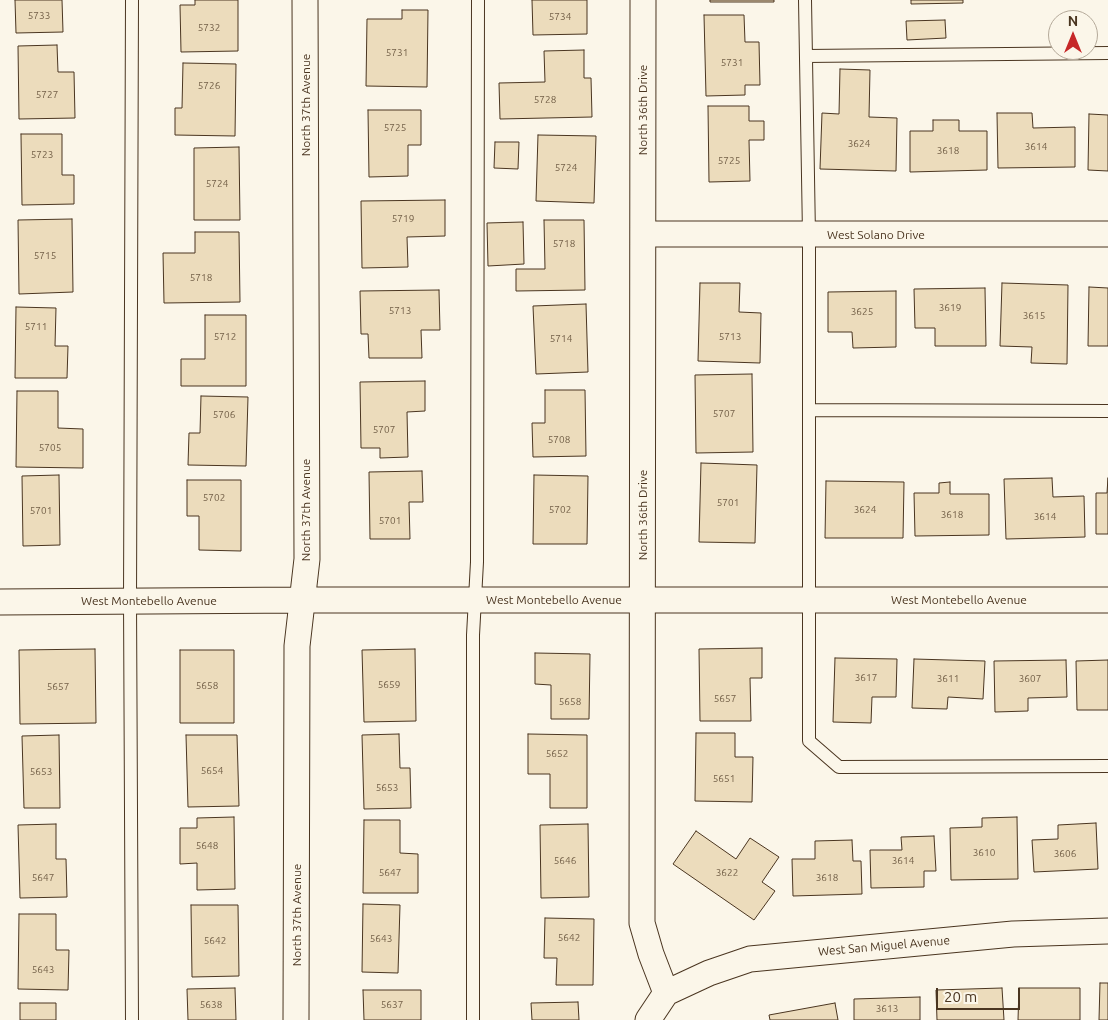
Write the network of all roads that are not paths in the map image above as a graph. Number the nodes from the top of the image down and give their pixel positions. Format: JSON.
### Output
{"nodes":[{"id":1,"x":132,"y":0,"type":"edge"},
{"id":2,"x":305,"y":0,"type":"edge"},
{"id":3,"x":478,"y":0,"type":"edge"},
{"id":4,"x":643,"y":0,"type":"edge"},
{"id":5,"x":806,"y":0,"type":"edge"},
{"id":6,"x":1108,"y":53,"type":"edge"},
{"id":7,"x":806,"y":56,"type":"junction"},
{"id":8,"x":643,"y":234,"type":"junction"},
{"id":9,"x":1108,"y":234,"type":"edge"},
{"id":10,"x":809,"y":235,"type":"junction"},
{"id":11,"x":809,"y":410,"type":"junction"},
{"id":12,"x":1108,"y":412,"type":"edge"},
{"id":13,"x":302,"y":600,"type":"junction"},
{"id":14,"x":475,"y":600,"type":"junction"},
{"id":15,"x":643,"y":600,"type":"junction"},
{"id":16,"x":809,"y":600,"type":"junction"},
{"id":17,"x":1108,"y":600,"type":"edge"},
{"id":18,"x":130,"y":601,"type":"junction"},
{"id":19,"x":0,"y":602,"type":"edge"},
{"id":20,"x":1108,"y":766,"type":"edge"},
{"id":21,"x":1108,"y":931,"type":"edge"},
{"id":22,"x":666,"y":993,"type":"junction"},
{"id":23,"x":132,"y":1020,"type":"edge"},
{"id":24,"x":296,"y":1020,"type":"edge"},
{"id":25,"x":473,"y":1020,"type":"edge"},
{"id":26,"x":648,"y":1020,"type":"edge"}],
"edges":[{"from":1,"to":18,"type":"lane"},
{"from":2,"to":13,"type":"street","name":"North 37th Avenue"},
{"from":3,"to":14,"type":"lane"},
{"from":4,"to":8,"type":"street","name":"North 36th Drive"},
{"from":5,"to":7,"type":"lane"},
{"from":6,"to":7,"type":"lane"},
{"from":7,"to":10,"type":"lane"},
{"from":8,"to":10,"type":"street","name":"West Solano Drive"},
{"from":8,"to":15,"type":"street","name":"North 36th Drive"},
{"from":9,"to":10,"type":"street","name":"West Solano Drive"},
{"from":10,"to":11,"type":"lane"},
{"from":11,"to":12,"type":"lane"},
{"from":11,"to":16,"type":"lane"},
{"from":13,"to":14,"type":"street","name":"West Montebello Avenue"},
{"from":13,"to":18,"type":"street","name":"West Montebello Avenue"},
{"from":13,"to":24,"type":"street","name":"North 37th Avenue"},
{"from":14,"to":15,"type":"street","name":"West Montebello Avenue"},
{"from":14,"to":25,"type":"lane"},
{"from":15,"to":16,"type":"street","name":"West Montebello Avenue"},
{"from":15,"to":22,"type":"street","name":"North 36th Drive"},
{"from":16,"to":17,"type":"street","name":"West Montebello Avenue"},
{"from":16,"to":20,"type":"lane"},
{"from":18,"to":19,"type":"street","name":"West Montebello Avenue"},
{"from":18,"to":23,"type":"lane"},
{"from":21,"to":22,"type":"street","name":"West San Miguel Avenue"},
{"from":22,"to":26,"type":"street"}]}
